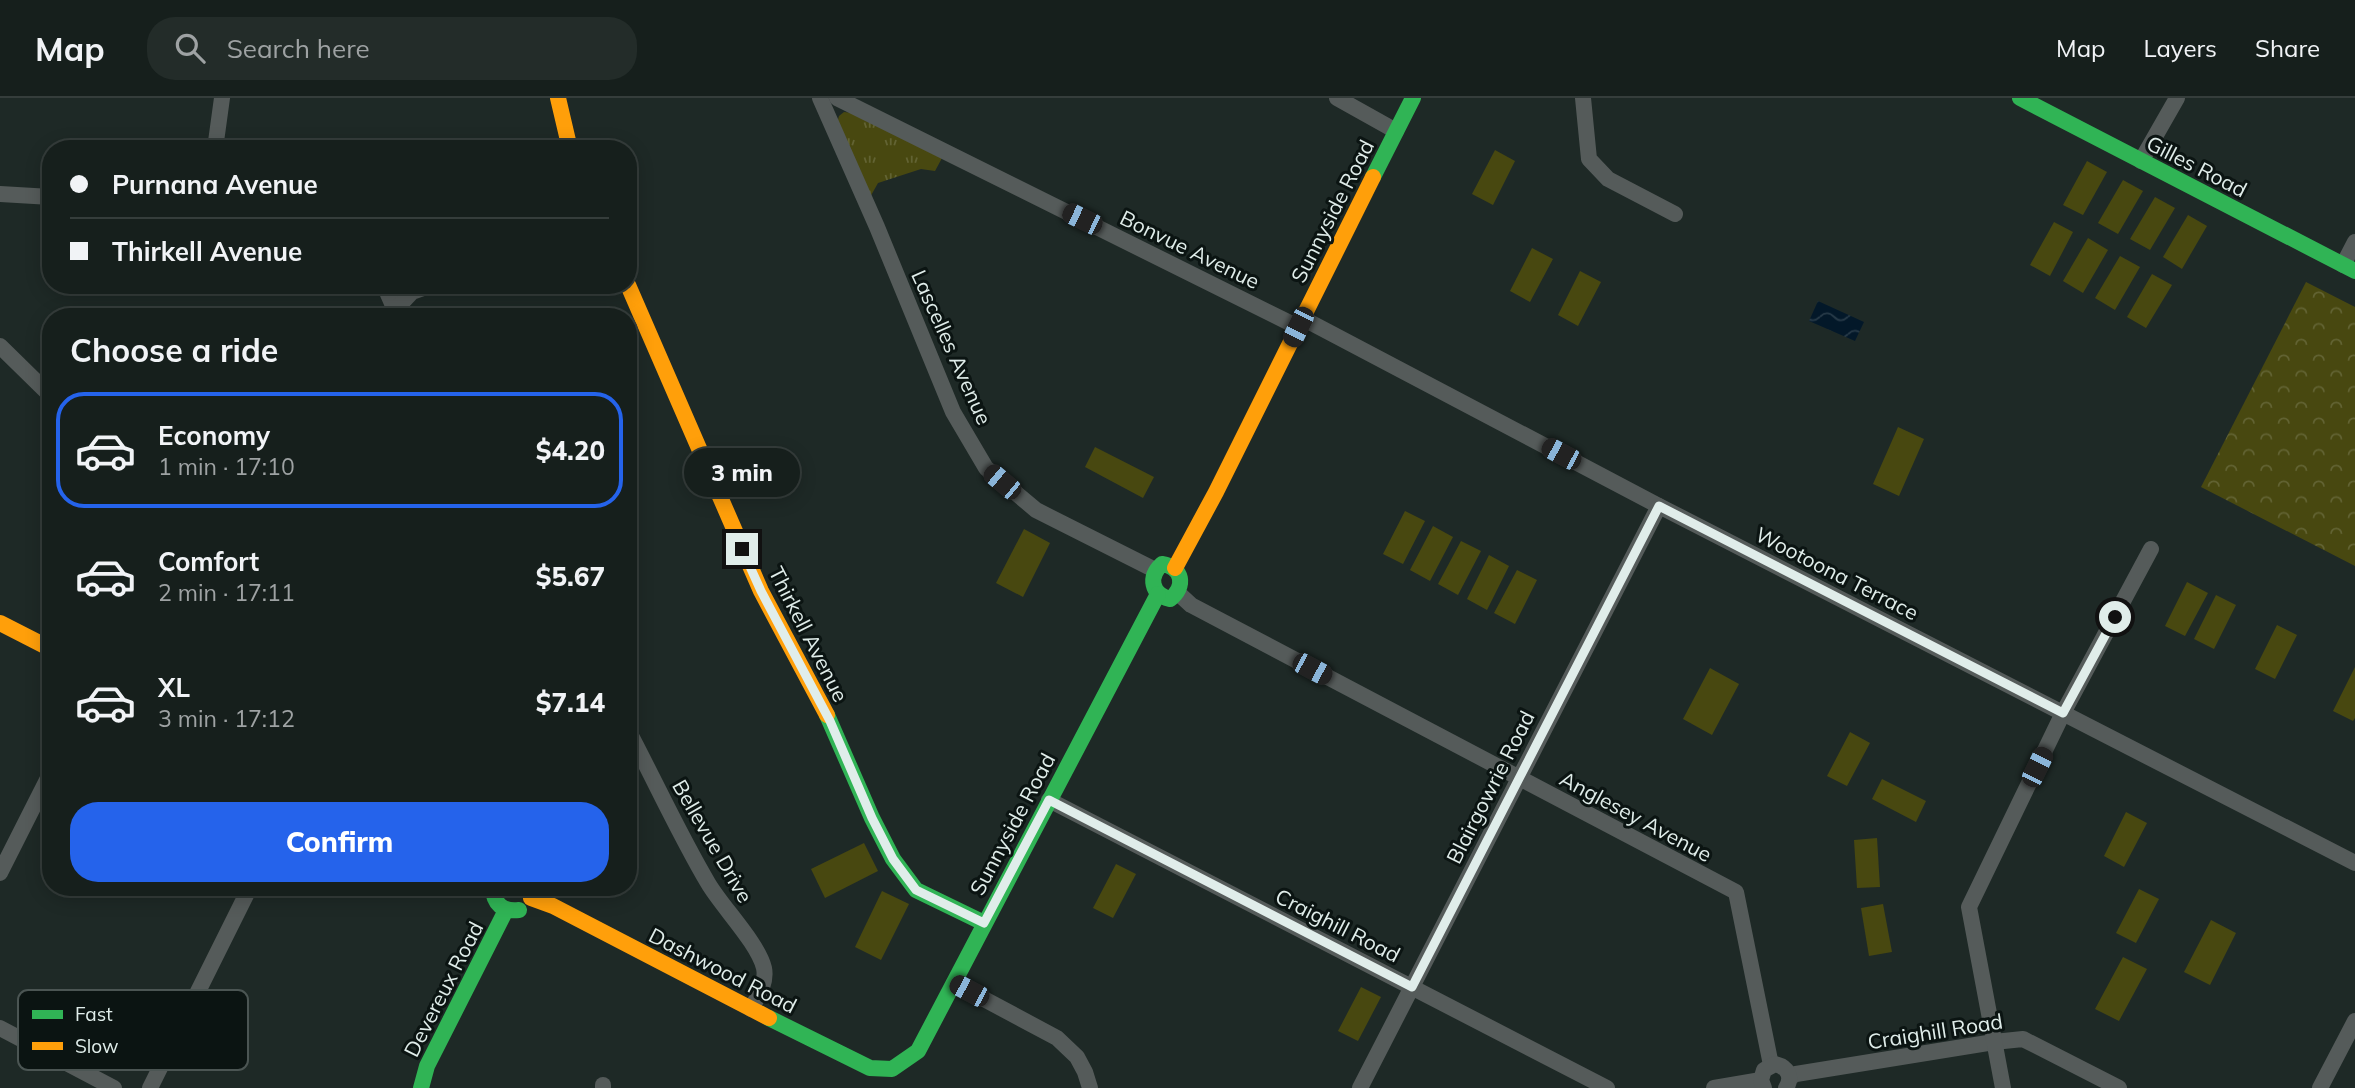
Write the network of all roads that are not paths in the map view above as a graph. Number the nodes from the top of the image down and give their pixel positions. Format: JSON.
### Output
{"nodes":[{"id":1,"x":222,"y":98,"type":"edge"},
{"id":2,"x":558,"y":98,"type":"edge"},
{"id":3,"x":820,"y":98,"type":"edge"},
{"id":4,"x":837,"y":98,"type":"edge"},
{"id":5,"x":1337,"y":98,"type":"edge"},
{"id":6,"x":1413,"y":98,"type":"edge"},
{"id":7,"x":1583,"y":98,"type":"edge"},
{"id":8,"x":2020,"y":98,"type":"edge"},
{"id":9,"x":2177,"y":98,"type":"edge"},
{"id":10,"x":564,"y":121,"type":"junction"},
{"id":11,"x":1396,"y":131,"type":"junction"},
{"id":12,"x":216,"y":140,"type":"edge"},
{"id":13,"x":568,"y":140,"type":"edge"},
{"id":14,"x":572,"y":140,"type":"edge"},
{"id":15,"x":2141,"y":160,"type":"junction"},
{"id":16,"x":0,"y":194,"type":"edge"},
{"id":17,"x":42,"y":196,"type":"edge"},
{"id":18,"x":1675,"y":214,"type":"dead end"},
{"id":19,"x":2355,"y":242,"type":"edge"},
{"id":20,"x":2349,"y":268,"type":"edge"},
{"id":21,"x":632,"y":294,"type":"edge"},
{"id":22,"x":1300,"y":322,"type":"junction"},
{"id":23,"x":0,"y":346,"type":"edge"},
{"id":24,"x":42,"y":387,"type":"edge"},
{"id":25,"x":1659,"y":506,"type":"junction"},
{"id":26,"x":2151,"y":550,"type":"dead end"},
{"id":27,"x":1175,"y":568,"type":"junction"},
{"id":28,"x":1155,"y":570,"type":"junction"},
{"id":29,"x":1178,"y":593,"type":"junction"},
{"id":30,"x":1157,"y":594,"type":"junction"},
{"id":31,"x":0,"y":623,"type":"edge"},
{"id":32,"x":42,"y":644,"type":"edge"},
{"id":33,"x":2063,"y":713,"type":"junction"},
{"id":34,"x":637,"y":747,"type":"edge"},
{"id":35,"x":1518,"y":778,"type":"junction"},
{"id":36,"x":42,"y":790,"type":"edge"},
{"id":37,"x":1049,"y":800,"type":"junction"},
{"id":38,"x":2355,"y":863,"type":"edge"},
{"id":39,"x":0,"y":873,"type":"edge"},
{"id":40,"x":246,"y":896,"type":"edge"},
{"id":41,"x":494,"y":896,"type":"edge"},
{"id":42,"x":529,"y":896,"type":"edge"},
{"id":43,"x":537,"y":896,"type":"edge"},
{"id":44,"x":506,"y":910,"type":"junction"},
{"id":45,"x":984,"y":923,"type":"junction"},
{"id":46,"x":954,"y":983,"type":"junction"},
{"id":47,"x":1412,"y":987,"type":"junction"},
{"id":48,"x":199,"y":990,"type":"edge"},
{"id":49,"x":751,"y":1009,"type":"junction"},
{"id":50,"x":2355,"y":1021,"type":"edge"},
{"id":51,"x":0,"y":1028,"type":"edge"},
{"id":52,"x":18,"y":1037,"type":"edge"},
{"id":53,"x":1994,"y":1042,"type":"junction"},
{"id":54,"x":1771,"y":1065,"type":"junction"},
{"id":55,"x":898,"y":1068,"type":"joint"},
{"id":56,"x":80,"y":1070,"type":"edge"},
{"id":57,"x":159,"y":1070,"type":"edge"},
{"id":58,"x":1788,"y":1083,"type":"edge"},
{"id":59,"x":1763,"y":1084,"type":"edge"},
{"id":60,"x":114,"y":1088,"type":"edge"},
{"id":61,"x":150,"y":1088,"type":"edge"},
{"id":62,"x":421,"y":1088,"type":"edge"},
{"id":63,"x":1090,"y":1088,"type":"edge"},
{"id":64,"x":1360,"y":1088,"type":"edge"},
{"id":65,"x":1607,"y":1088,"type":"edge"},
{"id":66,"x":1714,"y":1088,"type":"edge"},
{"id":67,"x":2003,"y":1088,"type":"edge"},
{"id":68,"x":2119,"y":1088,"type":"edge"},
{"id":69,"x":2320,"y":1088,"type":"edge"}],
"edges":[{"from":1,"to":12,"type":"street"},
{"from":2,"to":10,"type":"street"},
{"from":3,"to":28,"type":"street","name":"Lascelles Avenue"},
{"from":4,"to":22,"type":"street","name":"Bonvue Avenue"},
{"from":5,"to":11,"type":"street"},
{"from":6,"to":11,"type":"street","name":"Sunnyside Road"},
{"from":7,"to":18,"type":"street"},
{"from":8,"to":15,"type":"street","name":"Gilles Road"},
{"from":9,"to":15,"type":"street"},
{"from":10,"to":13,"type":"street"},
{"from":10,"to":14,"type":"street"},
{"from":11,"to":22,"type":"street","name":"Sunnyside Road"},
{"from":15,"to":20,"type":"street","name":"Gilles Road"},
{"from":16,"to":17,"type":"street"},
{"from":19,"to":20,"type":"street"},
{"from":21,"to":45,"type":"street","name":"Thirkell Avenue"},
{"from":22,"to":25,"type":"street","name":"Wootoona Terrace"},
{"from":22,"to":27,"type":"street","name":"Sunnyside Road"},
{"from":23,"to":24,"type":"street"},
{"from":25,"to":33,"type":"street","name":"Wootoona Terrace"},
{"from":25,"to":35,"type":"street","name":"Blairgowrie Road"},
{"from":26,"to":33,"type":"street"},
{"from":27,"to":28,"type":"street"},
{"from":27,"to":29,"type":"street"},
{"from":28,"to":30,"type":"street"},
{"from":29,"to":30,"type":"street"},
{"from":29,"to":35,"type":"street","name":"Anglesey Avenue"},
{"from":30,"to":37,"type":"street","name":"Sunnyside Road"},
{"from":31,"to":32,"type":"street"},
{"from":33,"to":38,"type":"street","name":"Wootoona Terrace"},
{"from":33,"to":53,"type":"street"},
{"from":34,"to":49,"type":"street","name":"Bellevue Drive"},
{"from":35,"to":47,"type":"street","name":"Blairgowrie Road"},
{"from":35,"to":54,"type":"street","name":"Anglesey Avenue"},
{"from":36,"to":39,"type":"street"},
{"from":37,"to":45,"type":"street","name":"Sunnyside Road"},
{"from":37,"to":47,"type":"street","name":"Craighill Road"},
{"from":40,"to":48,"type":"street"},
{"from":41,"to":44,"type":"street"},
{"from":42,"to":44,"type":"street"},
{"from":43,"to":49,"type":"street","name":"Dashwood Road"},
{"from":44,"to":62,"type":"street","name":"Devereux Road"},
{"from":45,"to":46,"type":"street","name":"Sunnyside Road"},
{"from":46,"to":55,"type":"street","name":"Sunnyside Road"},
{"from":46,"to":63,"type":"street"},
{"from":47,"to":64,"type":"street","name":"Blairgowrie Road"},
{"from":47,"to":65,"type":"street","name":"Craighill Road"},
{"from":49,"to":55,"type":"street","name":"Dashwood Road"},
{"from":50,"to":69,"type":"street"},
{"from":51,"to":52,"type":"street"},
{"from":53,"to":58,"type":"street","name":"Craighill Road"},
{"from":53,"to":67,"type":"street"},
{"from":53,"to":68,"type":"street","name":"Craighill Road"},
{"from":54,"to":58,"type":"street"},
{"from":54,"to":59,"type":"street"},
{"from":56,"to":60,"type":"street"},
{"from":57,"to":61,"type":"street"},
{"from":59,"to":66,"type":"street"}]}
